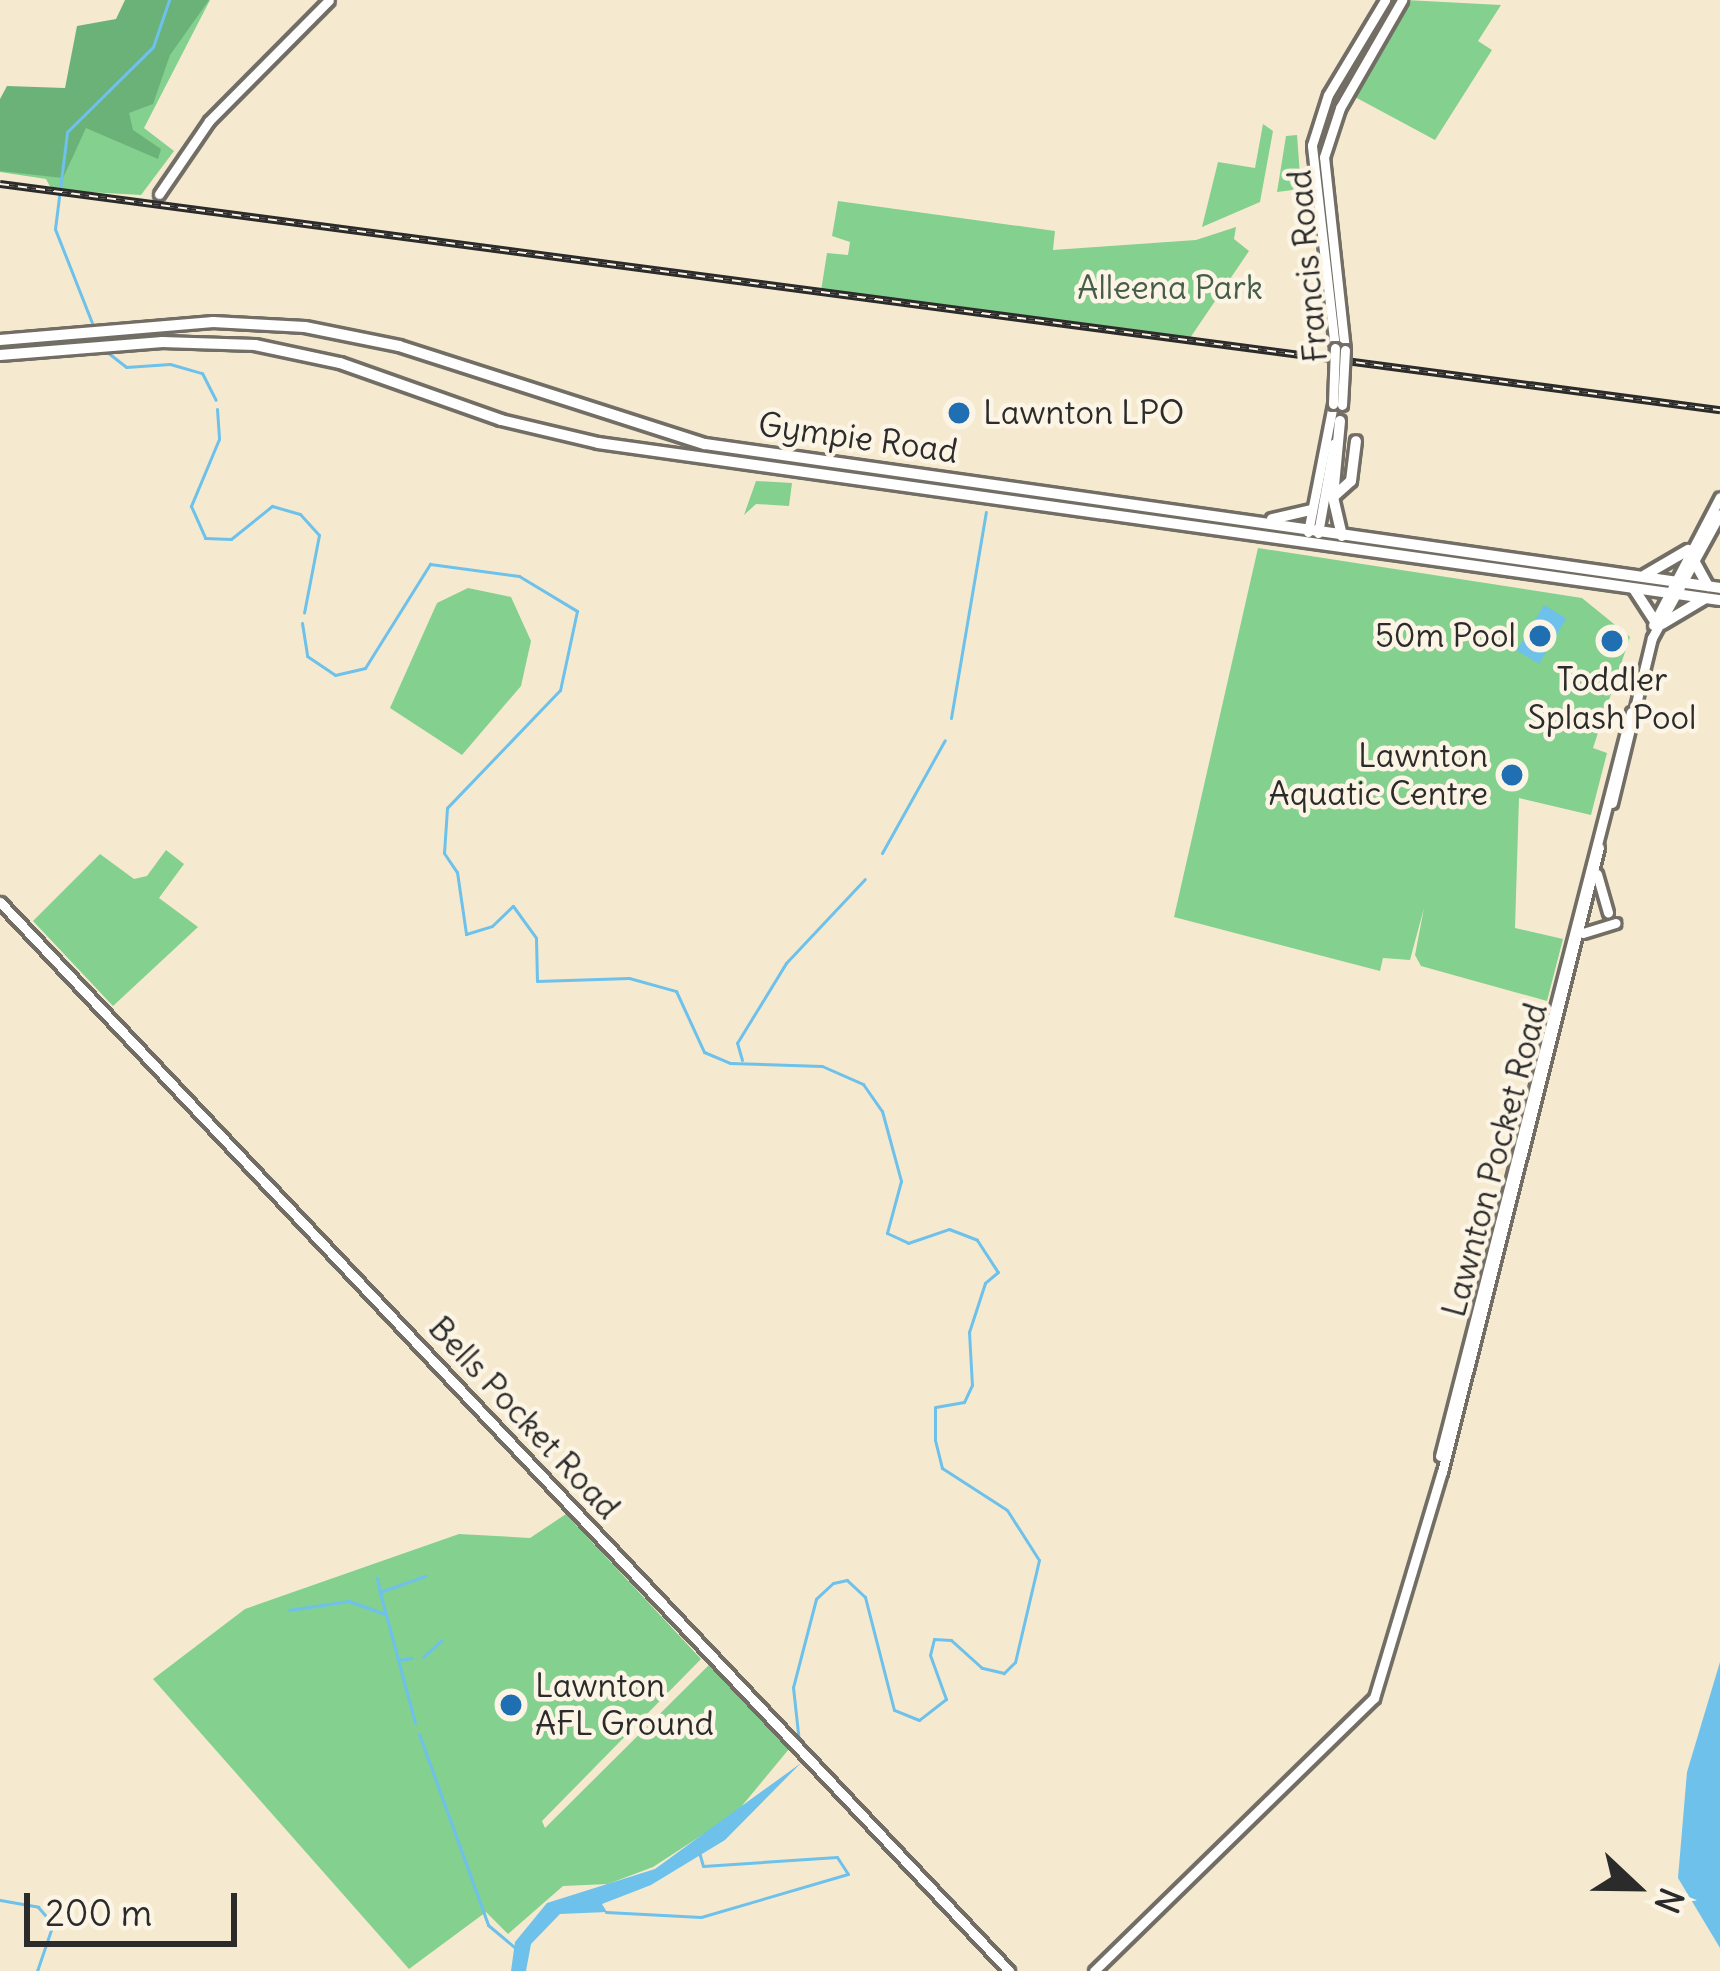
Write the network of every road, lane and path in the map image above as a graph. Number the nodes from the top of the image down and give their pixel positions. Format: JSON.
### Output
{"nodes":[{"id":1,"x":329,"y":0,"type":"edge"},
{"id":2,"x":1385,"y":0,"type":"edge"},
{"id":3,"x":1402,"y":0,"type":"edge"},
{"id":4,"x":159,"y":194,"type":"dead end"},
{"id":5,"x":0,"y":340,"type":"edge"},
{"id":6,"x":1340,"y":349,"type":"junction"},
{"id":7,"x":0,"y":355,"type":"edge"},
{"id":8,"x":1337,"y":404,"type":"junction"},
{"id":9,"x":602,"y":413,"type":"junction"},
{"id":10,"x":1340,"y":421,"type":"junction"},
{"id":11,"x":1356,"y":441,"type":"dead end"},
{"id":12,"x":596,"y":446,"type":"junction"},
{"id":13,"x":1333,"y":496,"type":"junction"},
{"id":14,"x":1720,"y":497,"type":"edge"},
{"id":15,"x":1311,"y":510,"type":"junction"},
{"id":16,"x":1720,"y":514,"type":"edge"},
{"id":17,"x":1252,"y":522,"type":"junction"},
{"id":18,"x":1342,"y":536,"type":"junction"},
{"id":19,"x":1312,"y":537,"type":"junction"},
{"id":20,"x":1690,"y":554,"type":"junction"},
{"id":21,"x":1642,"y":577,"type":"junction"},
{"id":22,"x":1673,"y":588,"type":"junction"},
{"id":23,"x":1634,"y":589,"type":"junction"},
{"id":24,"x":1714,"y":593,"type":"edge"},
{"id":25,"x":1658,"y":622,"type":"junction"},
{"id":26,"x":1599,"y":847,"type":"junction"},
{"id":27,"x":1597,"y":874,"type":"junction"},
{"id":28,"x":0,"y":902,"type":"edge"},
{"id":29,"x":1608,"y":912,"type":"dead end"},
{"id":30,"x":1615,"y":923,"type":"dead end"},
{"id":31,"x":1583,"y":933,"type":"junction"},
{"id":32,"x":1436,"y":1486,"type":"junction"},
{"id":33,"x":1009,"y":1971,"type":"edge"},
{"id":34,"x":1094,"y":1971,"type":"edge"}],
"edges":[{"from":1,"to":4,"type":"main road"},
{"from":2,"to":6,"type":"main road","name":"Francis Road"},
{"from":3,"to":6,"type":"main road","name":"Francis Road"},
{"from":5,"to":9,"type":"highway","name":"Gympie Road"},
{"from":6,"to":8,"type":"main road","name":"Francis Road","bridge":true},
{"from":7,"to":12,"type":"highway","name":"Gympie Road"},
{"from":8,"to":10,"type":"main road","name":"Francis Road"},
{"from":8,"to":15,"type":"main road","name":"Francis Road"},
{"from":9,"to":12,"type":"highway"},
{"from":9,"to":17,"type":"highway","name":"Gympie Road"},
{"from":10,"to":13,"type":"highway"},
{"from":10,"to":19,"type":"main road","name":"Francis Road"},
{"from":11,"to":13,"type":"highway"},
{"from":12,"to":19,"type":"highway","name":"Gympie Road"},
{"from":13,"to":18,"type":"highway"},
{"from":14,"to":20,"type":"main road"},
{"from":15,"to":17,"type":"highway"},
{"from":15,"to":19,"type":"main road","name":"Francis Road"},
{"from":16,"to":20,"type":"main road"},
{"from":17,"to":19,"type":"highway","name":"Gympie Road"},
{"from":18,"to":19,"type":"highway","name":"Gympie Road"},
{"from":18,"to":21,"type":"highway","name":"Gympie Road"},
{"from":19,"to":23,"type":"highway","name":"Gympie Road"},
{"from":20,"to":21,"type":"highway"},
{"from":20,"to":22,"type":"main road","name":"Lawnton Pocket Road"},
{"from":20,"to":24,"type":"highway"},
{"from":21,"to":22,"type":"highway","name":"Gympie Road"},
{"from":22,"to":23,"type":"highway","name":"Gympie Road"},
{"from":22,"to":24,"type":"highway","name":"Gympie Road"},
{"from":22,"to":25,"type":"main road","name":"Lawnton Pocket Road"},
{"from":23,"to":25,"type":"highway"},
{"from":24,"to":25,"type":"highway"},
{"from":25,"to":26,"type":"main road","name":"Lawnton Pocket Road"},
{"from":26,"to":27,"type":"main road","name":"Lawnton Pocket Road"},
{"from":26,"to":32,"type":"main road","name":"Lawnton Pocket Road"},
{"from":27,"to":29,"type":"main road"},
{"from":27,"to":31,"type":"main road","name":"Lawnton Pocket Road"},
{"from":28,"to":33,"type":"main road","name":"Bells Pocket Road"},
{"from":30,"to":31,"type":"main road"},
{"from":31,"to":32,"type":"main road","name":"Lawnton Pocket Road"},
{"from":32,"to":34,"type":"main road","name":"Lawnton Pocket Road"}]}
